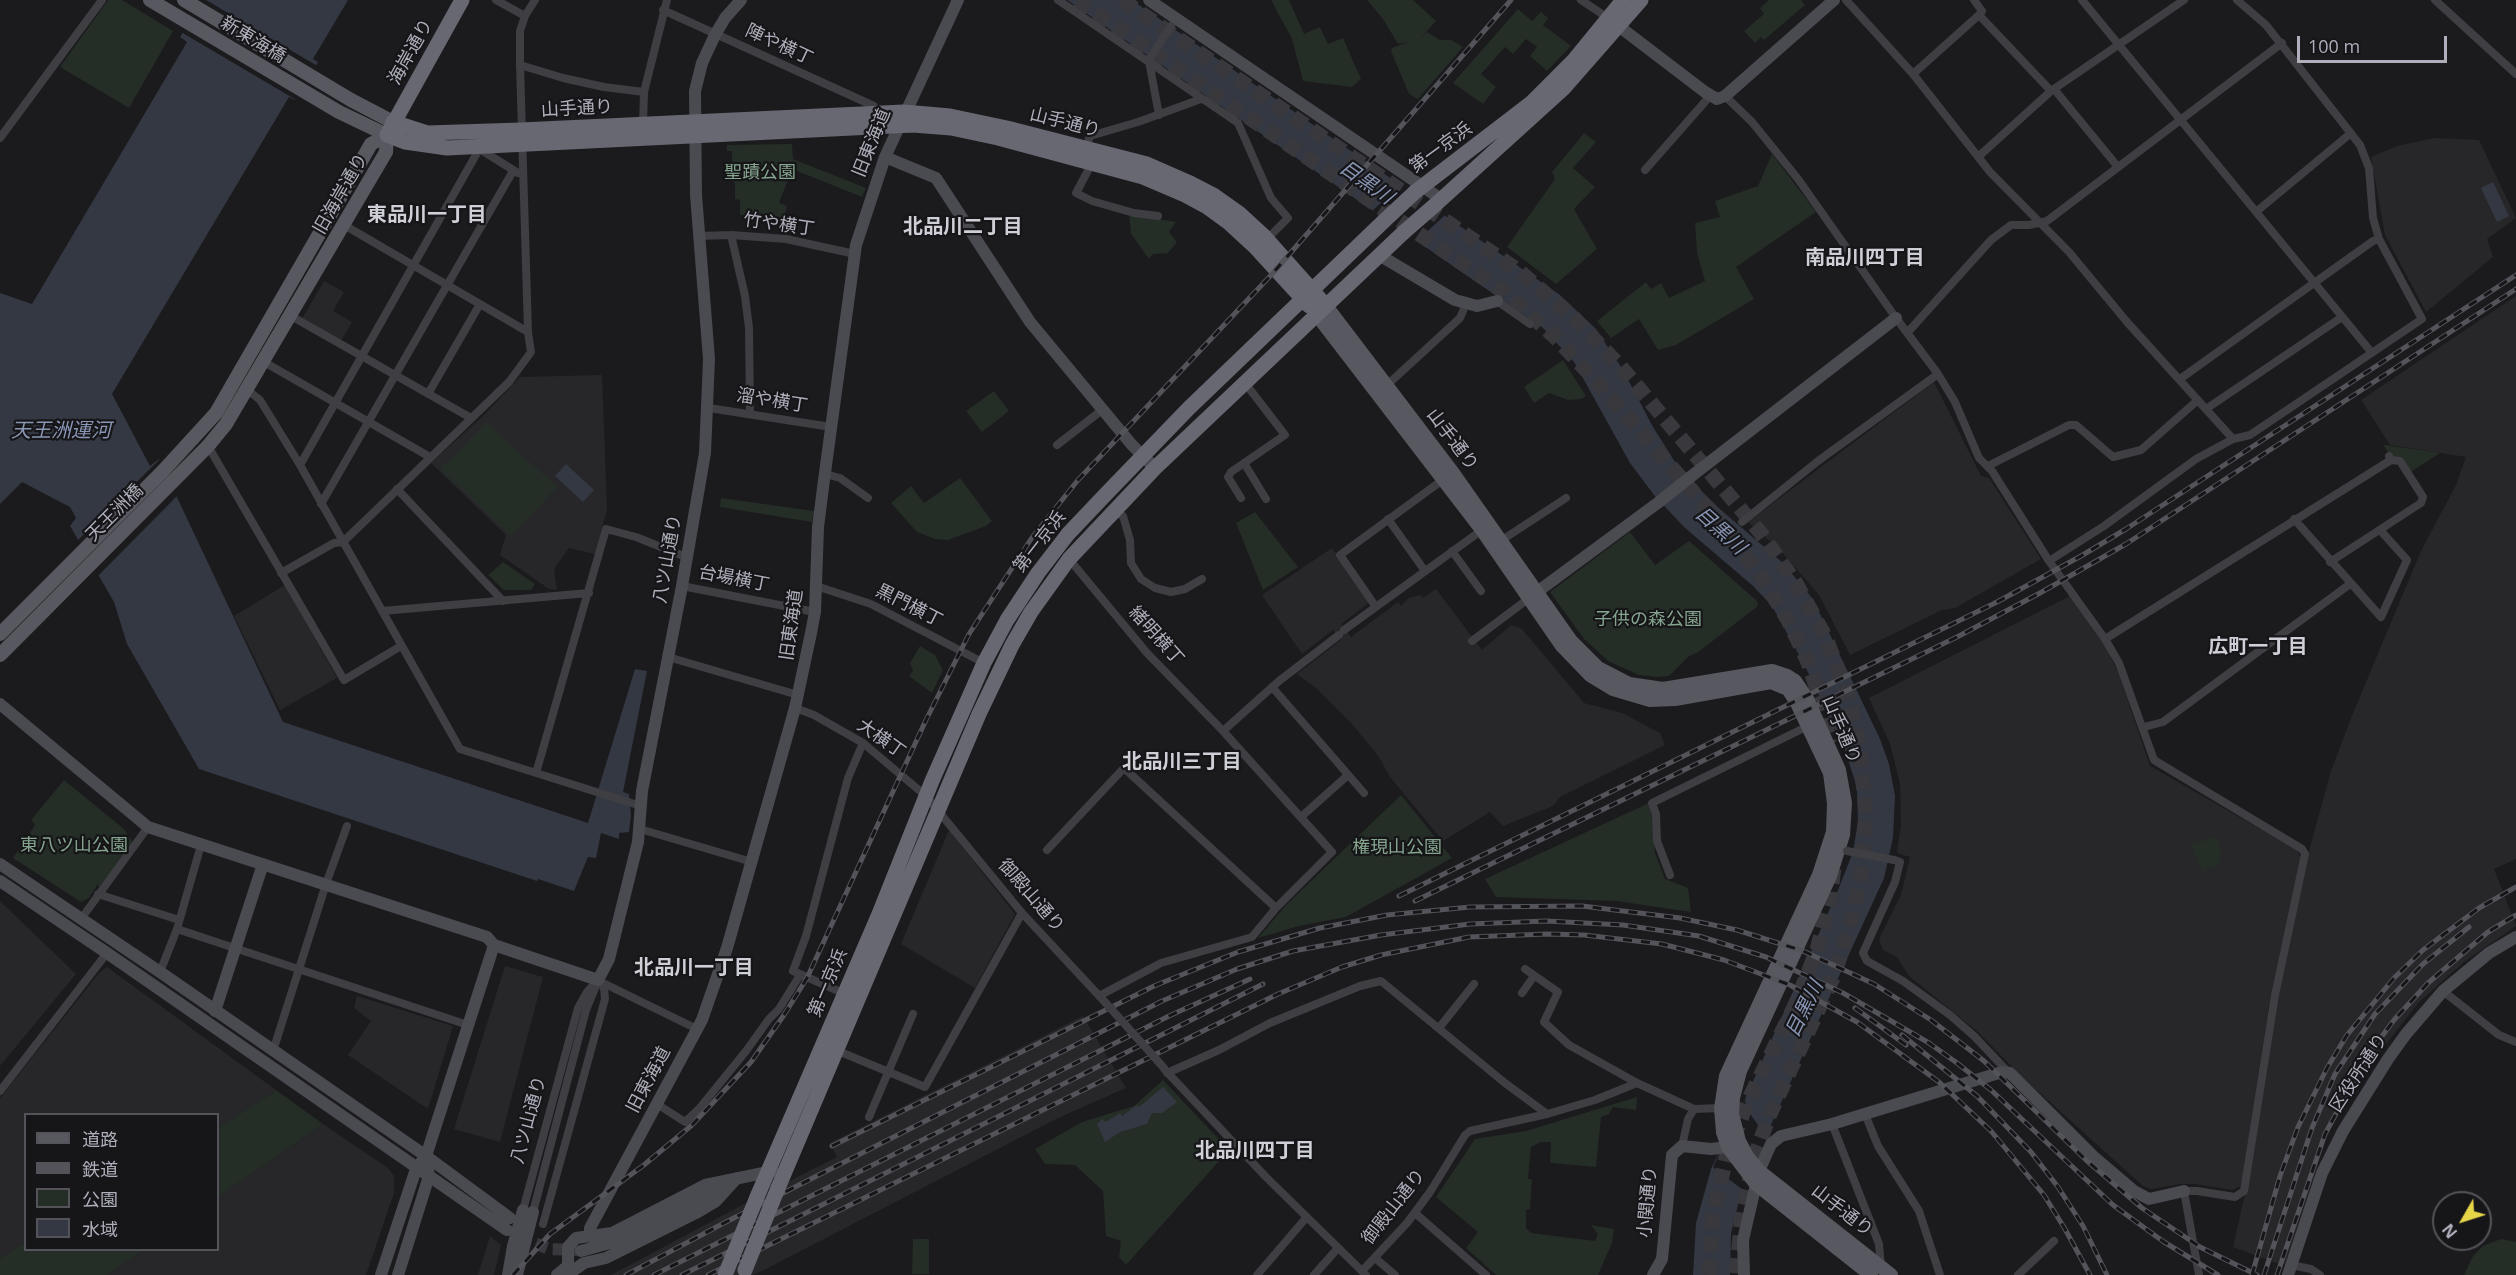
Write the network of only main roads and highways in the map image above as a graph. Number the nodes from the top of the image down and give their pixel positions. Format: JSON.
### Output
{"nodes":[{"id":1,"x":150,"y":0,"type":"edge"},
{"id":2,"x":462,"y":0,"type":"edge"},
{"id":3,"x":1623,"y":0,"type":"edge"},
{"id":4,"x":1641,"y":0,"type":"edge"},
{"id":5,"x":188,"y":2,"type":"edge"},
{"id":6,"x":1614,"y":22,"type":"junction"},
{"id":7,"x":901,"y":119,"type":"junction"},
{"id":8,"x":390,"y":129,"type":"junction"},
{"id":9,"x":694,"y":129,"type":"junction"},
{"id":10,"x":522,"y":137,"type":"junction"},
{"id":11,"x":1089,"y":156,"type":"junction"},
{"id":12,"x":1309,"y":295,"type":"junction"},
{"id":13,"x":1322,"y":311,"type":"junction"},
{"id":14,"x":163,"y":471,"type":"joint"},
{"id":15,"x":170,"y":484,"type":"joint"},
{"id":16,"x":1533,"y":595,"type":"junction"},
{"id":17,"x":0,"y":634,"type":"edge"},
{"id":18,"x":0,"y":655,"type":"edge"},
{"id":19,"x":1726,"y":1111,"type":"junction"},
{"id":20,"x":1758,"y":1178,"type":"junction"},
{"id":21,"x":1881,"y":1272,"type":"edge"},
{"id":22,"x":743,"y":1273,"type":"edge"},
{"id":23,"x":725,"y":1275,"type":"edge"}],
"edges":[{"from":1,"to":8,"type":"main road","name":"新東海橋"},
{"from":2,"to":8,"type":"highway","name":"海岸通り"},
{"from":3,"to":6,"type":"highway","name":"第一京浜"},
{"from":4,"to":6,"type":"highway","name":"第一京浜"},
{"from":5,"to":8,"type":"main road","name":"新東海橋"},
{"from":6,"to":12,"type":"highway","name":"第一京浜","bridge":true},
{"from":6,"to":13,"type":"highway","name":"第一京浜","bridge":true},
{"from":7,"to":9,"type":"highway","name":"山手通り"},
{"from":7,"to":9,"type":"highway","name":"山手通り"},
{"from":7,"to":11,"type":"highway","name":"山手通り"},
{"from":8,"to":10,"type":"highway","name":"山手通り"},
{"from":8,"to":10,"type":"highway","name":"山手通り"},
{"from":8,"to":14,"type":"main road","name":"旧海岸通り"},
{"from":8,"to":15,"type":"main road","name":"旧海岸通り"},
{"from":9,"to":10,"type":"highway","name":"山手通り"},
{"from":9,"to":10,"type":"highway","name":"山手通り"},
{"from":11,"to":12,"type":"highway","name":"山手通り"},
{"from":11,"to":12,"type":"highway","name":"山手通り"},
{"from":12,"to":13,"type":"highway","name":"山手通り"},
{"from":12,"to":23,"type":"highway","name":"第一京浜","bridge":true},
{"from":13,"to":16,"type":"main road","name":"山手通り"},
{"from":13,"to":16,"type":"main road","name":"山手通り"},
{"from":13,"to":22,"type":"highway","name":"第一京浜","bridge":true},
{"from":14,"to":17,"type":"main road","name":"天王洲橋"},
{"from":15,"to":18,"type":"main road","name":"天王洲橋"},
{"from":16,"to":19,"type":"main road","name":"山手通り"},
{"from":16,"to":19,"type":"main road","name":"山手通り"},
{"from":19,"to":20,"type":"main road","name":"山手通り","bridge":true},
{"from":19,"to":20,"type":"main road","name":"山手通り","bridge":true},
{"from":20,"to":21,"type":"main road","name":"山手通り"}]}
